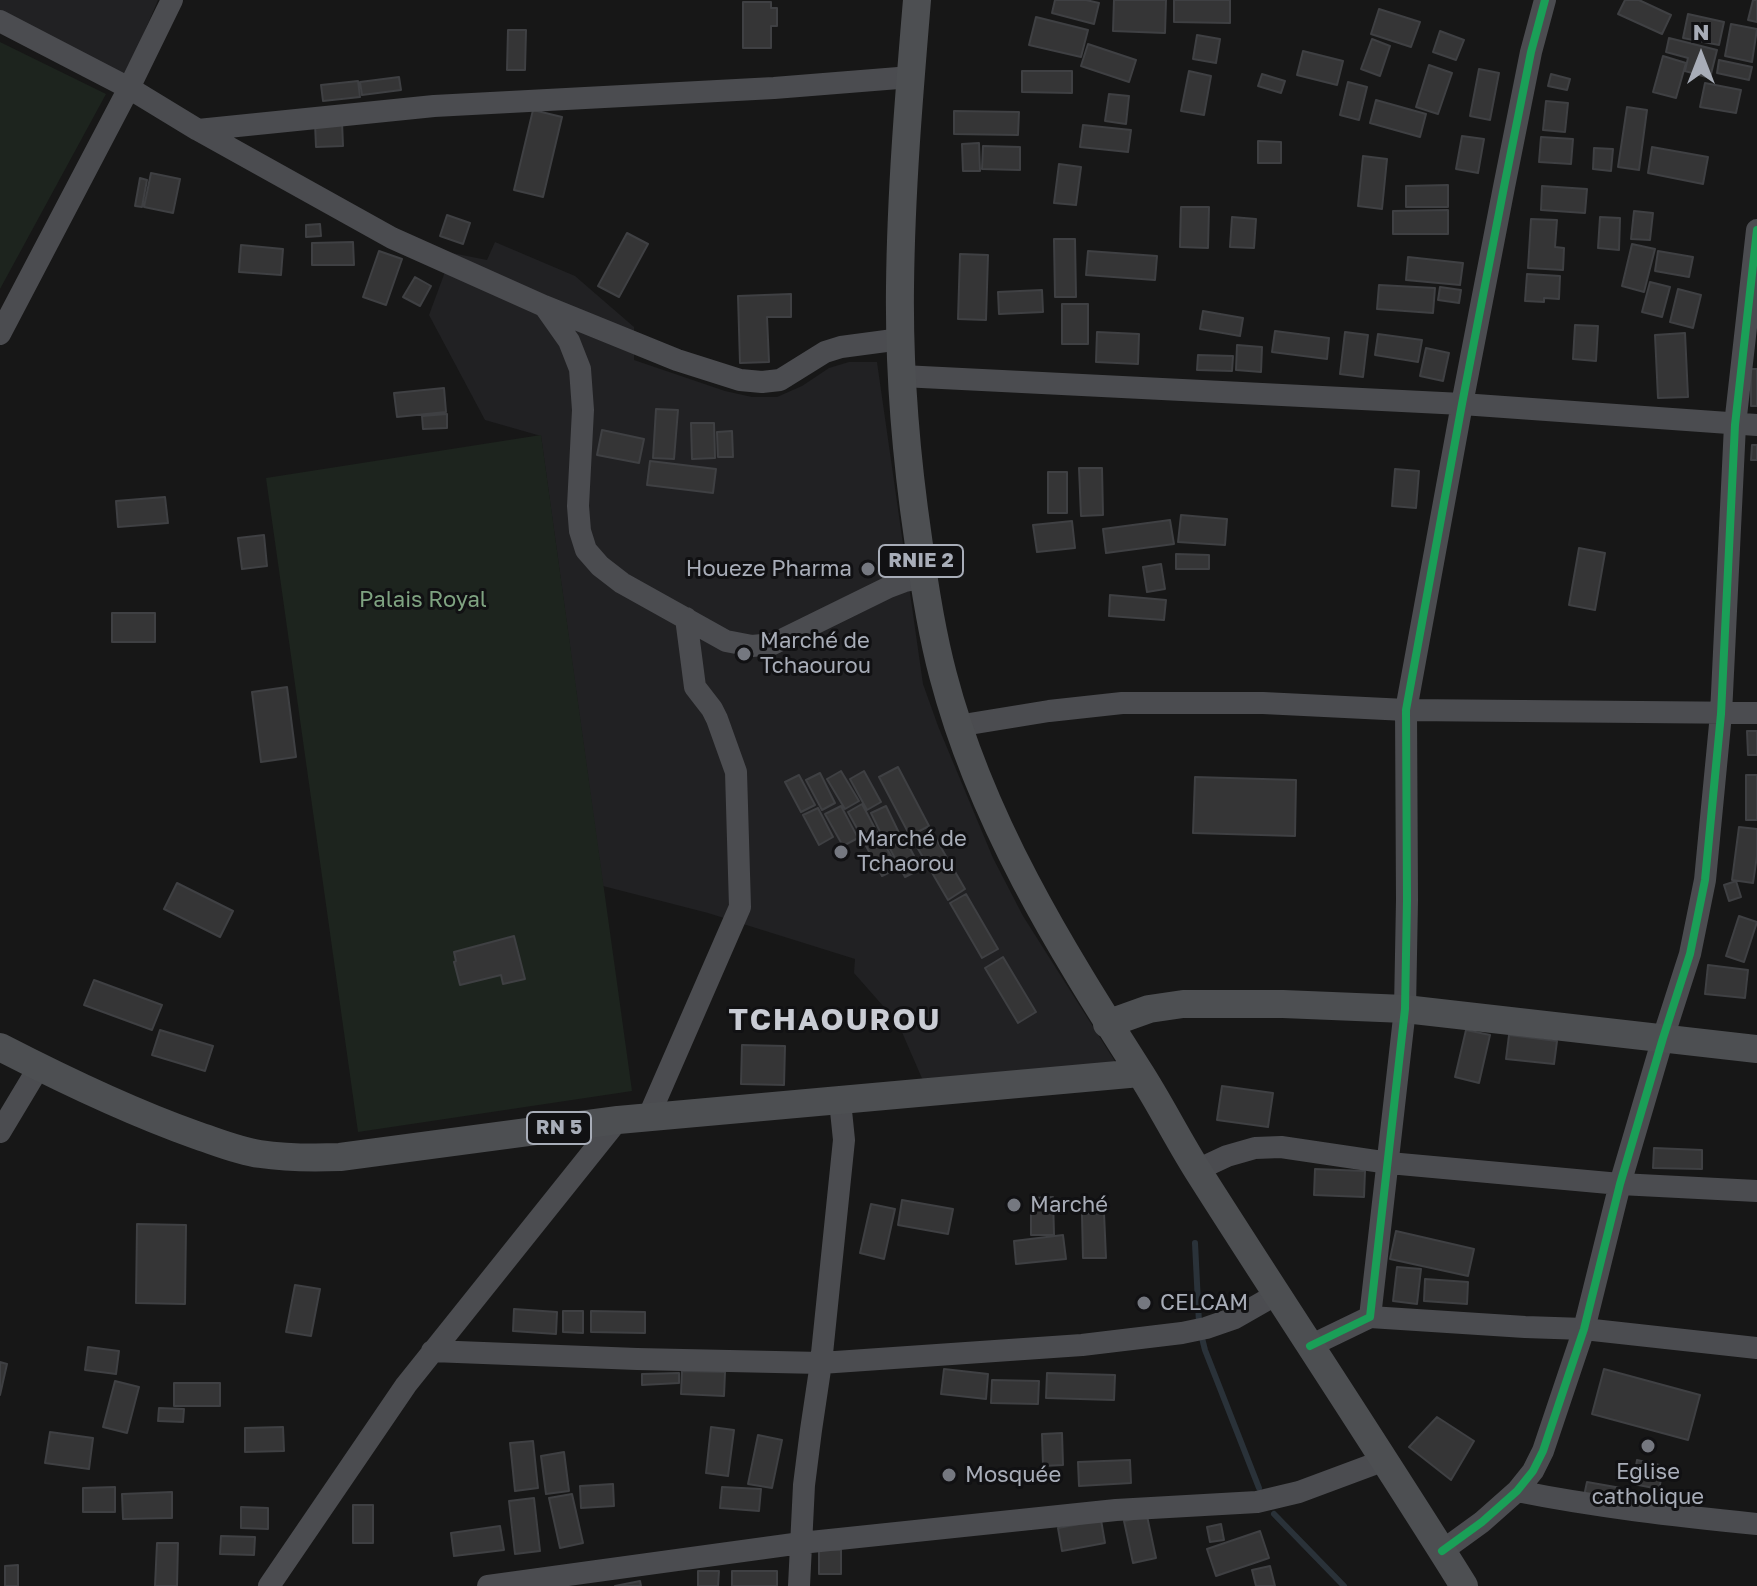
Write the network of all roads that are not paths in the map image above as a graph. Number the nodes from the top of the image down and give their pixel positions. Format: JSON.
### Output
{"nodes":[{"id":1,"x":172,"y":0,"type":"edge"},
{"id":2,"x":917,"y":0,"type":"edge"},
{"id":3,"x":1545,"y":0,"type":"edge"},
{"id":4,"x":0,"y":21,"type":"edge"},
{"id":5,"x":911,"y":77,"type":"junction"},
{"id":6,"x":129,"y":88,"type":"junction"},
{"id":7,"x":198,"y":130,"type":"junction"},
{"id":8,"x":1757,"y":230,"type":"edge"},
{"id":9,"x":544,"y":306,"type":"junction"},
{"id":10,"x":0,"y":334,"type":"edge"},
{"id":11,"x":901,"y":339,"type":"junction"},
{"id":12,"x":902,"y":376,"type":"junction"},
{"id":13,"x":1462,"y":404,"type":"junction"},
{"id":14,"x":1746,"y":425,"type":"edge"},
{"id":15,"x":923,"y":578,"type":"junction"},
{"id":16,"x":686,"y":618,"type":"junction"},
{"id":17,"x":1406,"y":710,"type":"junction"},
{"id":18,"x":1757,"y":713,"type":"edge"},
{"id":19,"x":1721,"y":714,"type":"junction"},
{"id":20,"x":957,"y":726,"type":"junction"},
{"id":21,"x":1405,"y":1009,"type":"junction"},
{"id":22,"x":1107,"y":1024,"type":"junction"},
{"id":23,"x":1663,"y":1038,"type":"junction"},
{"id":24,"x":0,"y":1047,"type":"edge"},
{"id":25,"x":1757,"y":1049,"type":"edge"},
{"id":26,"x":39,"y":1067,"type":"junction"},
{"id":27,"x":1140,"y":1073,"type":"junction"},
{"id":28,"x":840,"y":1101,"type":"junction"},
{"id":29,"x":648,"y":1118,"type":"junction"},
{"id":30,"x":618,"y":1120,"type":"junction"},
{"id":31,"x":0,"y":1132,"type":"edge"},
{"id":32,"x":1389,"y":1163,"type":"junction"},
{"id":33,"x":1197,"y":1170,"type":"junction"},
{"id":34,"x":1620,"y":1184,"type":"junction"},
{"id":35,"x":1757,"y":1191,"type":"edge"},
{"id":36,"x":1277,"y":1294,"type":"junction"},
{"id":37,"x":1370,"y":1317,"type":"junction"},
{"id":38,"x":1584,"y":1329,"type":"junction"},
{"id":39,"x":1310,"y":1346,"type":"junction"},
{"id":40,"x":1757,"y":1348,"type":"edge"},
{"id":41,"x":432,"y":1351,"type":"junction"},
{"id":42,"x":821,"y":1363,"type":"junction"},
{"id":43,"x":1385,"y":1460,"type":"junction"},
{"id":44,"x":1517,"y":1491,"type":"junction"},
{"id":45,"x":1757,"y":1524,"type":"edge"},
{"id":46,"x":801,"y":1543,"type":"junction"},
{"id":47,"x":1442,"y":1551,"type":"junction"},
{"id":48,"x":269,"y":1586,"type":"edge"},
{"id":49,"x":488,"y":1586,"type":"edge"},
{"id":50,"x":799,"y":1586,"type":"edge"},
{"id":51,"x":1464,"y":1586,"type":"edge"}],
"edges":[{"from":1,"to":6,"type":"street"},
{"from":2,"to":5,"type":"main road","number":"RNIE 2"},
{"from":3,"to":13,"type":"street"},
{"from":4,"to":6,"type":"street"},
{"from":5,"to":7,"type":"street"},
{"from":5,"to":11,"type":"main road","number":"RNIE 2"},
{"from":6,"to":7,"type":"street"},
{"from":6,"to":10,"type":"street"},
{"from":7,"to":9,"type":"street"},
{"from":8,"to":14,"type":"street"},
{"from":9,"to":11,"type":"street"},
{"from":9,"to":16,"type":"street"},
{"from":11,"to":12,"type":"main road","number":"RNIE 2"},
{"from":12,"to":13,"type":"street"},
{"from":12,"to":15,"type":"main road","number":"RNIE 2"},
{"from":13,"to":14,"type":"street"},
{"from":13,"to":17,"type":"street"},
{"from":14,"to":19,"type":"street"},
{"from":15,"to":16,"type":"street"},
{"from":15,"to":20,"type":"main road","number":"RNIE 2"},
{"from":16,"to":29,"type":"street"},
{"from":17,"to":19,"type":"street"},
{"from":17,"to":20,"type":"street"},
{"from":17,"to":21,"type":"street"},
{"from":18,"to":19,"type":"street"},
{"from":19,"to":23,"type":"street"},
{"from":20,"to":22,"type":"main road","number":"RNIE 2"},
{"from":21,"to":22,"type":"main road"},
{"from":21,"to":23,"type":"main road"},
{"from":21,"to":32,"type":"street"},
{"from":22,"to":27,"type":"main road","number":"RNIE 2"},
{"from":23,"to":25,"type":"main road"},
{"from":23,"to":34,"type":"street"},
{"from":24,"to":26,"type":"main road","number":"RN 5"},
{"from":26,"to":30,"type":"main road","number":"RN 5"},
{"from":26,"to":31,"type":"street"},
{"from":27,"to":28,"type":"main road","number":"RN 5"},
{"from":27,"to":33,"type":"main road","number":"RNIE 2"},
{"from":28,"to":29,"type":"main road","number":"RN 5"},
{"from":28,"to":42,"type":"street"},
{"from":29,"to":30,"type":"main road","number":"RN 5"},
{"from":30,"to":41,"type":"street"},
{"from":32,"to":33,"type":"street"},
{"from":32,"to":34,"type":"street"},
{"from":32,"to":37,"type":"street"},
{"from":33,"to":36,"type":"main road","number":"RNIE 2"},
{"from":34,"to":35,"type":"street"},
{"from":34,"to":38,"type":"street"},
{"from":36,"to":39,"type":"main road","number":"RNIE 2"},
{"from":36,"to":42,"type":"street"},
{"from":37,"to":38,"type":"street"},
{"from":37,"to":39,"type":"street"},
{"from":38,"to":40,"type":"street"},
{"from":38,"to":44,"type":"street"},
{"from":39,"to":43,"type":"main road","number":"RNIE 2"},
{"from":41,"to":42,"type":"street"},
{"from":41,"to":48,"type":"street"},
{"from":42,"to":46,"type":"street"},
{"from":43,"to":46,"type":"street"},
{"from":43,"to":47,"type":"main road","number":"RNIE 2"},
{"from":44,"to":45,"type":"street"},
{"from":44,"to":47,"type":"street"},
{"from":46,"to":49,"type":"street"},
{"from":46,"to":50,"type":"street"},
{"from":47,"to":51,"type":"main road","number":"RNIE 2"}]}
